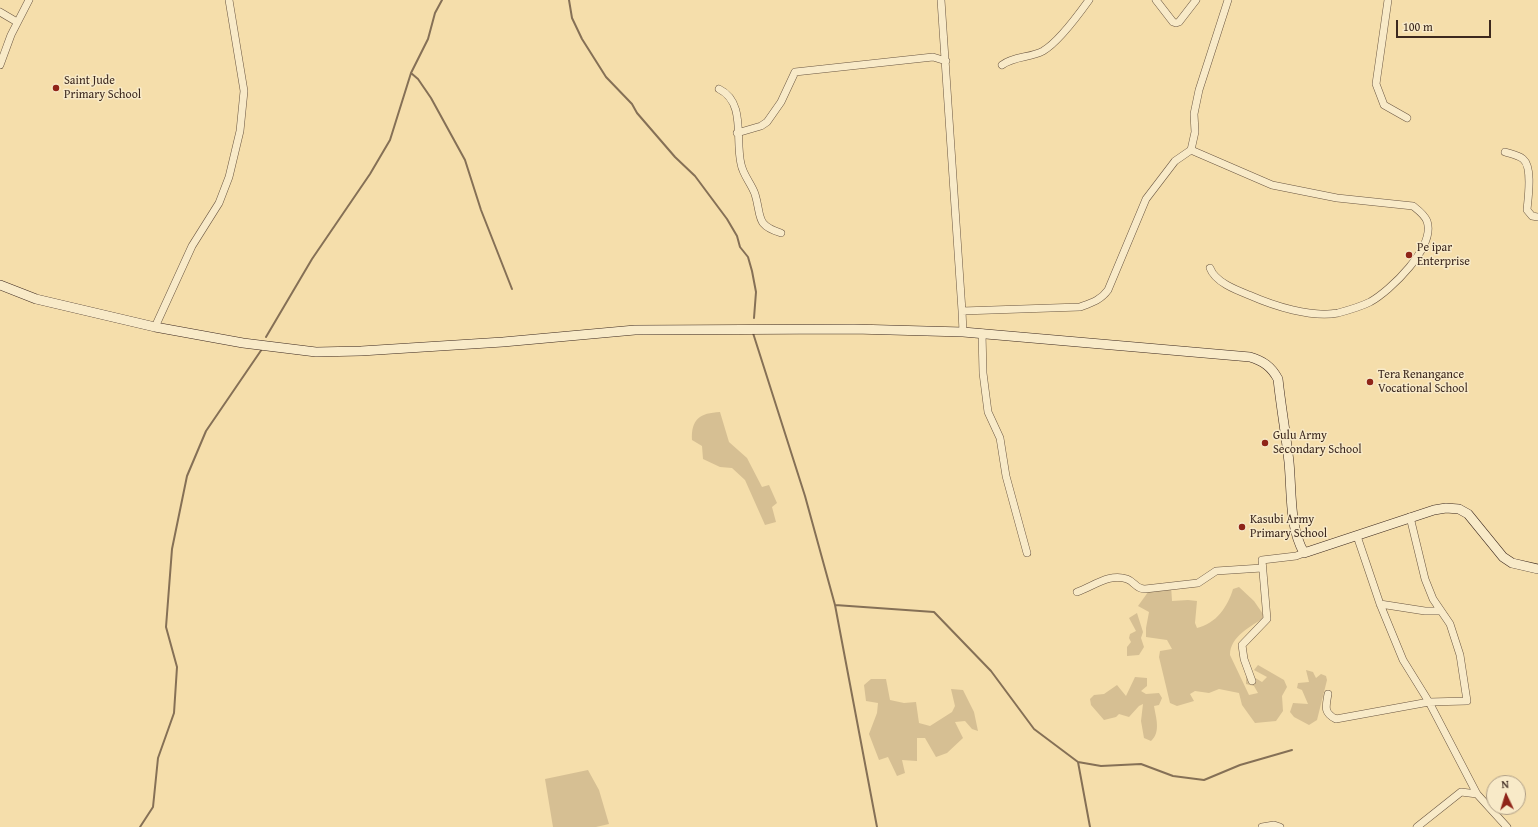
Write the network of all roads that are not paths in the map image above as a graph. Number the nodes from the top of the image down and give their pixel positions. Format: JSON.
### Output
{"nodes":[{"id":1,"x":29,"y":0,"type":"edge"},
{"id":2,"x":229,"y":0,"type":"edge"},
{"id":3,"x":941,"y":0,"type":"edge"},
{"id":4,"x":1089,"y":0,"type":"edge"},
{"id":5,"x":1156,"y":0,"type":"edge"},
{"id":6,"x":1196,"y":0,"type":"edge"},
{"id":7,"x":1228,"y":0,"type":"edge"},
{"id":8,"x":1388,"y":0,"type":"edge"},
{"id":9,"x":0,"y":12,"type":"edge"},
{"id":10,"x":17,"y":22,"type":"junction"},
{"id":11,"x":946,"y":61,"type":"junction"},
{"id":12,"x":0,"y":65,"type":"edge"},
{"id":13,"x":1002,"y":65,"type":"dead end"},
{"id":14,"x":719,"y":89,"type":"dead end"},
{"id":15,"x":1407,"y":118,"type":"dead end"},
{"id":16,"x":737,"y":133,"type":"junction"},
{"id":17,"x":1190,"y":150,"type":"junction"},
{"id":18,"x":1505,"y":152,"type":"dead end"},
{"id":19,"x":1538,"y":217,"type":"edge"},
{"id":20,"x":781,"y":233,"type":"dead end"},
{"id":21,"x":1210,"y":268,"type":"dead end"},
{"id":22,"x":0,"y":285,"type":"edge"},
{"id":23,"x":962,"y":311,"type":"junction"},
{"id":24,"x":154,"y":327,"type":"junction"},
{"id":25,"x":963,"y":332,"type":"junction"},
{"id":26,"x":982,"y":334,"type":"junction"},
{"id":27,"x":1410,"y":517,"type":"junction"},
{"id":28,"x":1357,"y":536,"type":"junction"},
{"id":29,"x":1027,"y":552,"type":"dead end"},
{"id":30,"x":1304,"y":553,"type":"junction"},
{"id":31,"x":1262,"y":568,"type":"junction"},
{"id":32,"x":1538,"y":569,"type":"edge"},
{"id":33,"x":1077,"y":592,"type":"dead end"},
{"id":34,"x":1380,"y":604,"type":"junction"},
{"id":35,"x":1441,"y":611,"type":"junction"},
{"id":36,"x":1252,"y":681,"type":"dead end"},
{"id":37,"x":1328,"y":694,"type":"dead end"},
{"id":38,"x":1429,"y":702,"type":"junction"},
{"id":39,"x":1472,"y":782,"type":"junction"},
{"id":40,"x":1461,"y":792,"type":"junction"},
{"id":41,"x":1477,"y":794,"type":"junction"},
{"id":42,"x":1262,"y":827,"type":"edge"},
{"id":43,"x":1280,"y":827,"type":"edge"},
{"id":44,"x":1417,"y":827,"type":"edge"},
{"id":45,"x":1507,"y":827,"type":"edge"}],
"edges":[{"from":1,"to":10,"type":"street"},
{"from":2,"to":24,"type":"street"},
{"from":3,"to":11,"type":"street"},
{"from":4,"to":13,"type":"street"},
{"from":5,"to":6,"type":"street"},
{"from":7,"to":17,"type":"street"},
{"from":8,"to":15,"type":"street"},
{"from":9,"to":10,"type":"street"},
{"from":10,"to":12,"type":"street"},
{"from":11,"to":16,"type":"street"},
{"from":11,"to":23,"type":"street"},
{"from":14,"to":16,"type":"street"},
{"from":16,"to":20,"type":"street"},
{"from":17,"to":21,"type":"street"},
{"from":17,"to":23,"type":"street"},
{"from":18,"to":19,"type":"street"},
{"from":22,"to":24,"type":"street"},
{"from":23,"to":25,"type":"street"},
{"from":24,"to":25,"type":"street"},
{"from":25,"to":26,"type":"street"},
{"from":26,"to":29,"type":"street"},
{"from":26,"to":30,"type":"street"},
{"from":27,"to":28,"type":"street"},
{"from":27,"to":32,"type":"street"},
{"from":27,"to":35,"type":"street"},
{"from":28,"to":30,"type":"street"},
{"from":28,"to":34,"type":"street"},
{"from":30,"to":31,"type":"street"},
{"from":31,"to":33,"type":"street"},
{"from":31,"to":36,"type":"street"},
{"from":34,"to":35,"type":"street"},
{"from":34,"to":38,"type":"street"},
{"from":35,"to":38,"type":"street"},
{"from":37,"to":38,"type":"street"},
{"from":38,"to":39,"type":"street"},
{"from":39,"to":40,"type":"street"},
{"from":39,"to":41,"type":"street"},
{"from":40,"to":41,"type":"street"},
{"from":40,"to":44,"type":"street"},
{"from":41,"to":45,"type":"street"},
{"from":42,"to":43,"type":"street"}]}
